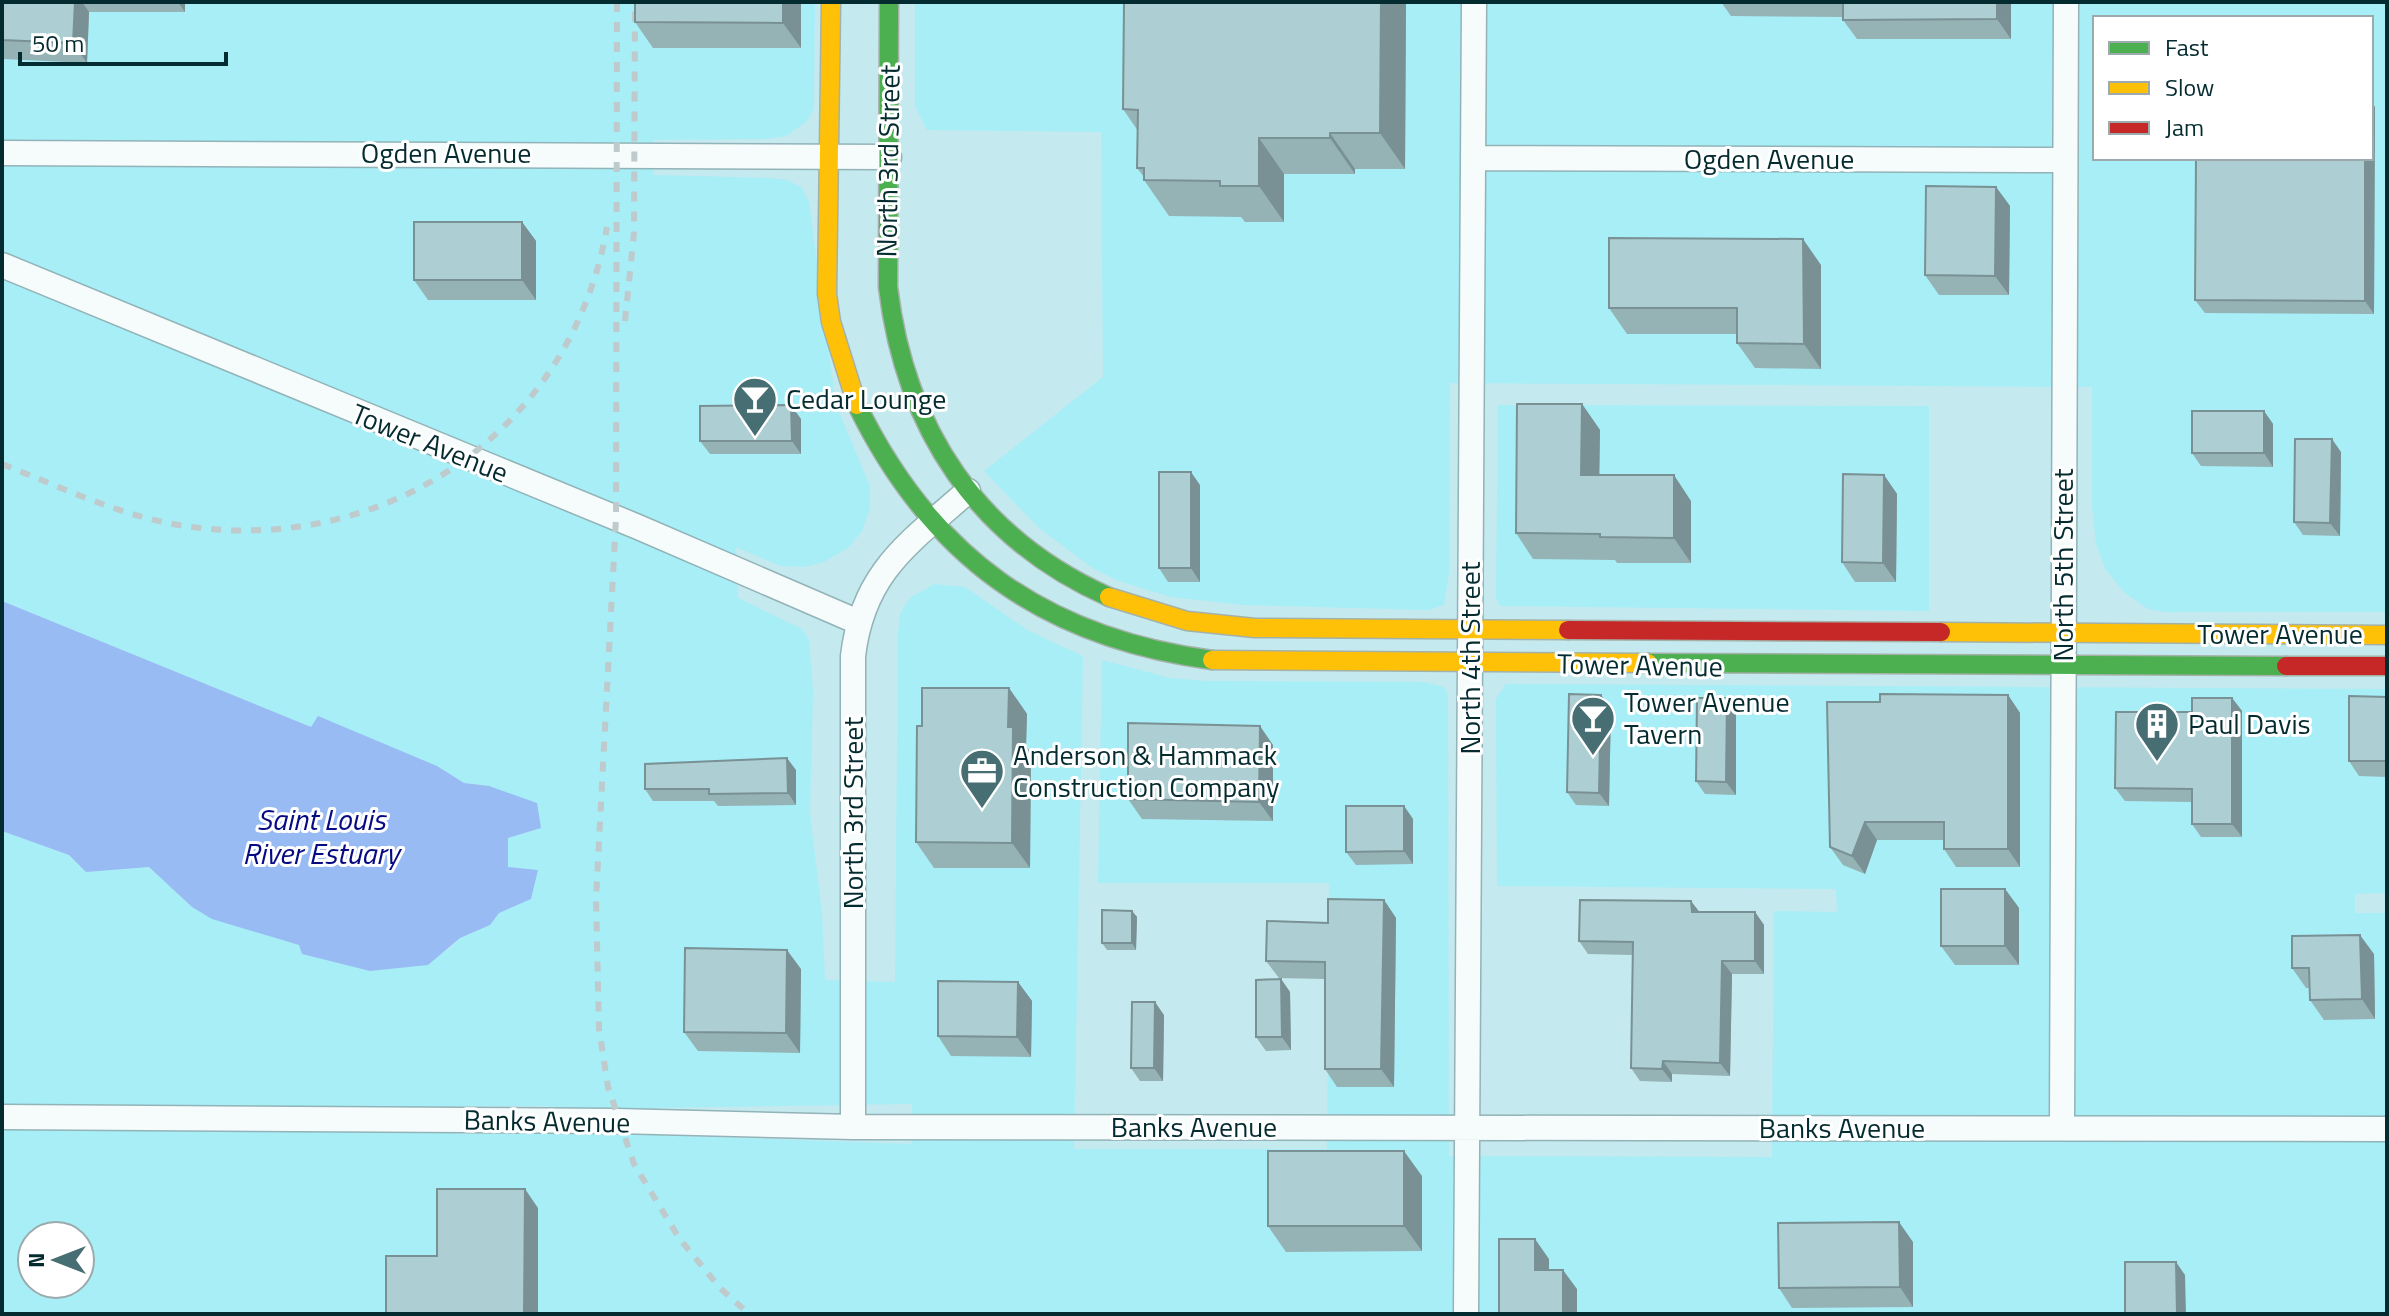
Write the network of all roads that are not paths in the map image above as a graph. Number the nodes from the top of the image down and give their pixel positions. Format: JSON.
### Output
{"nodes":[{"id":1,"x":831,"y":2,"type":"edge"},
{"id":2,"x":889,"y":2,"type":"edge"},
{"id":3,"x":1474,"y":2,"type":"edge"},
{"id":4,"x":2066,"y":2,"type":"edge"},
{"id":5,"x":2,"y":153,"type":"edge"},
{"id":6,"x":826,"y":157,"type":"junction"},
{"id":7,"x":889,"y":157,"type":"junction"},
{"id":8,"x":1473,"y":158,"type":"junction"},
{"id":9,"x":2065,"y":160,"type":"junction"},
{"id":10,"x":2,"y":265,"type":"edge"},
{"id":11,"x":968,"y":491,"type":"junction"},
{"id":12,"x":930,"y":525,"type":"junction"},
{"id":13,"x":858,"y":622,"type":"junction"},
{"id":14,"x":1470,"y":629,"type":"junction"},
{"id":15,"x":2063,"y":634,"type":"junction"},
{"id":16,"x":2387,"y":635,"type":"edge"},
{"id":17,"x":1470,"y":663,"type":"junction"},
{"id":18,"x":2387,"y":666,"type":"edge"},
{"id":19,"x":2063,"y":667,"type":"junction"},
{"id":20,"x":2,"y":1117,"type":"edge"},
{"id":21,"x":1468,"y":1126,"type":"junction"},
{"id":22,"x":853,"y":1127,"type":"junction"},
{"id":23,"x":2062,"y":1128,"type":"junction"},
{"id":24,"x":2387,"y":1129,"type":"edge"},
{"id":25,"x":1466,"y":1314,"type":"edge"}],
"edges":[{"from":1,"to":6,"type":"main road"},
{"from":2,"to":7,"type":"main road","name":"North 3rd Street"},
{"from":3,"to":8,"type":"street","name":"North 4th Street"},
{"from":4,"to":9,"type":"street","name":"North 5th Street"},
{"from":5,"to":6,"type":"street","name":"Ogden Avenue"},
{"from":6,"to":7,"type":"street","name":"Ogden Avenue"},
{"from":6,"to":12,"type":"main road"},
{"from":7,"to":11,"type":"main road","name":"North 3rd Street"},
{"from":8,"to":9,"type":"street","name":"Ogden Avenue"},
{"from":8,"to":14,"type":"street","name":"North 4th Street"},
{"from":9,"to":15,"type":"street","name":"North 5th Street"},
{"from":10,"to":13,"type":"street","name":"Tower Avenue"},
{"from":11,"to":12,"type":"street","name":"North 3rd Street"},
{"from":11,"to":14,"type":"main road","name":"Tower Avenue"},
{"from":12,"to":13,"type":"street","name":"North 3rd Street"},
{"from":12,"to":17,"type":"main road","name":"Tower Avenue"},
{"from":13,"to":22,"type":"street","name":"North 3rd Street"},
{"from":14,"to":15,"type":"main road","name":"Tower Avenue"},
{"from":14,"to":17,"type":"street","name":"North 4th Street"},
{"from":15,"to":16,"type":"main road","name":"Tower Avenue"},
{"from":15,"to":19,"type":"street","name":"North 5th Street"},
{"from":17,"to":19,"type":"main road","name":"Tower Avenue"},
{"from":17,"to":21,"type":"street","name":"North 4th Street"},
{"from":18,"to":19,"type":"main road","name":"Tower Avenue"},
{"from":19,"to":23,"type":"street","name":"North 5th Street"},
{"from":20,"to":22,"type":"street","name":"Banks Avenue"},
{"from":21,"to":22,"type":"street","name":"Banks Avenue"},
{"from":21,"to":23,"type":"street","name":"Banks Avenue"},
{"from":21,"to":25,"type":"street","name":"North 4th Street"},
{"from":23,"to":24,"type":"street","name":"Banks Avenue"}]}
